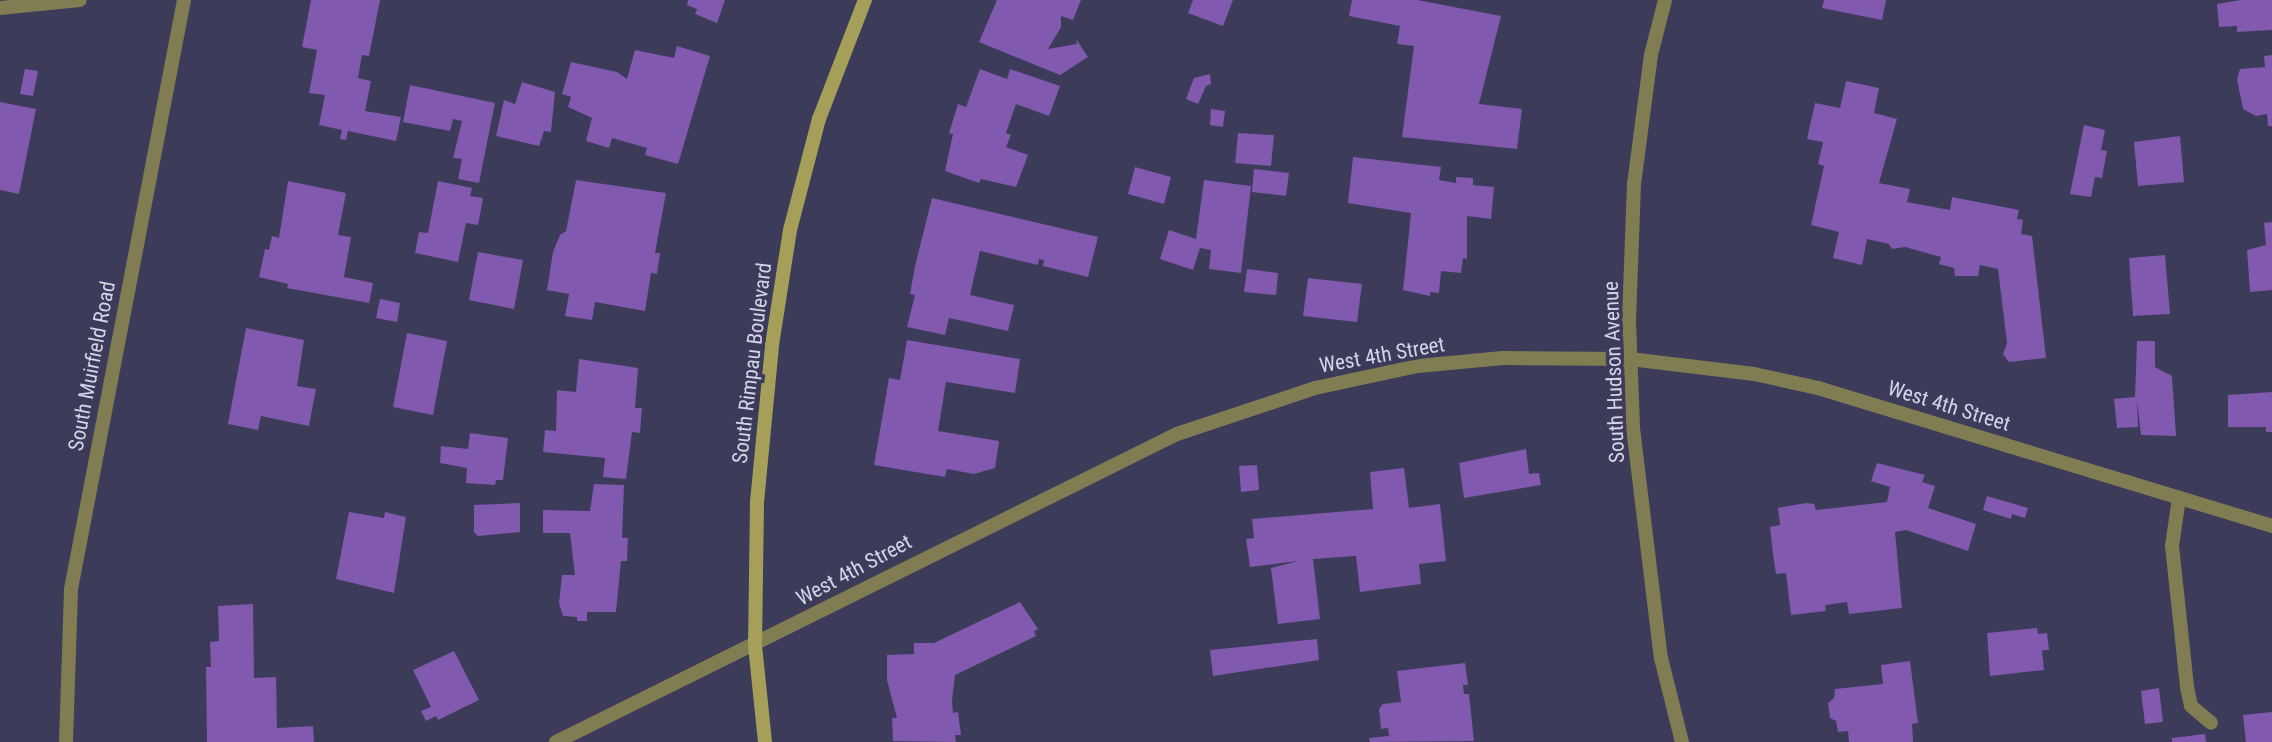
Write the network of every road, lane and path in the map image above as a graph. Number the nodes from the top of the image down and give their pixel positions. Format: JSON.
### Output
{"nodes":[{"id":1,"x":80,"y":0,"type":"edge"},
{"id":2,"x":184,"y":0,"type":"edge"},
{"id":3,"x":865,"y":0,"type":"edge"},
{"id":4,"x":1665,"y":0,"type":"edge"},
{"id":5,"x":0,"y":8,"type":"edge"},
{"id":6,"x":1630,"y":359,"type":"junction"},
{"id":7,"x":2179,"y":498,"type":"junction"},
{"id":8,"x":2272,"y":526,"type":"edge"},
{"id":9,"x":755,"y":646,"type":"junction"},
{"id":10,"x":2211,"y":723,"type":"dead end"},
{"id":11,"x":65,"y":742,"type":"edge"},
{"id":12,"x":556,"y":742,"type":"edge"},
{"id":13,"x":765,"y":742,"type":"edge"},
{"id":14,"x":1682,"y":742,"type":"edge"}],
"edges":[{"from":1,"to":5,"type":"street"},
{"from":2,"to":11,"type":"street","name":"South Muirfield Road"},
{"from":3,"to":9,"type":"street","name":"South Rimpau Boulevard"},
{"from":4,"to":6,"type":"street","name":"South Hudson Avenue"},
{"from":6,"to":7,"type":"street","name":"West 4th Street"},
{"from":6,"to":9,"type":"street","name":"West 4th Street"},
{"from":6,"to":14,"type":"street","name":"South Hudson Avenue"},
{"from":7,"to":8,"type":"street","name":"West 4th Street"},
{"from":7,"to":10,"type":"street"},
{"from":9,"to":12,"type":"street","name":"West 4th Street"},
{"from":9,"to":13,"type":"street","name":"South Rimpau Boulevard"}]}
